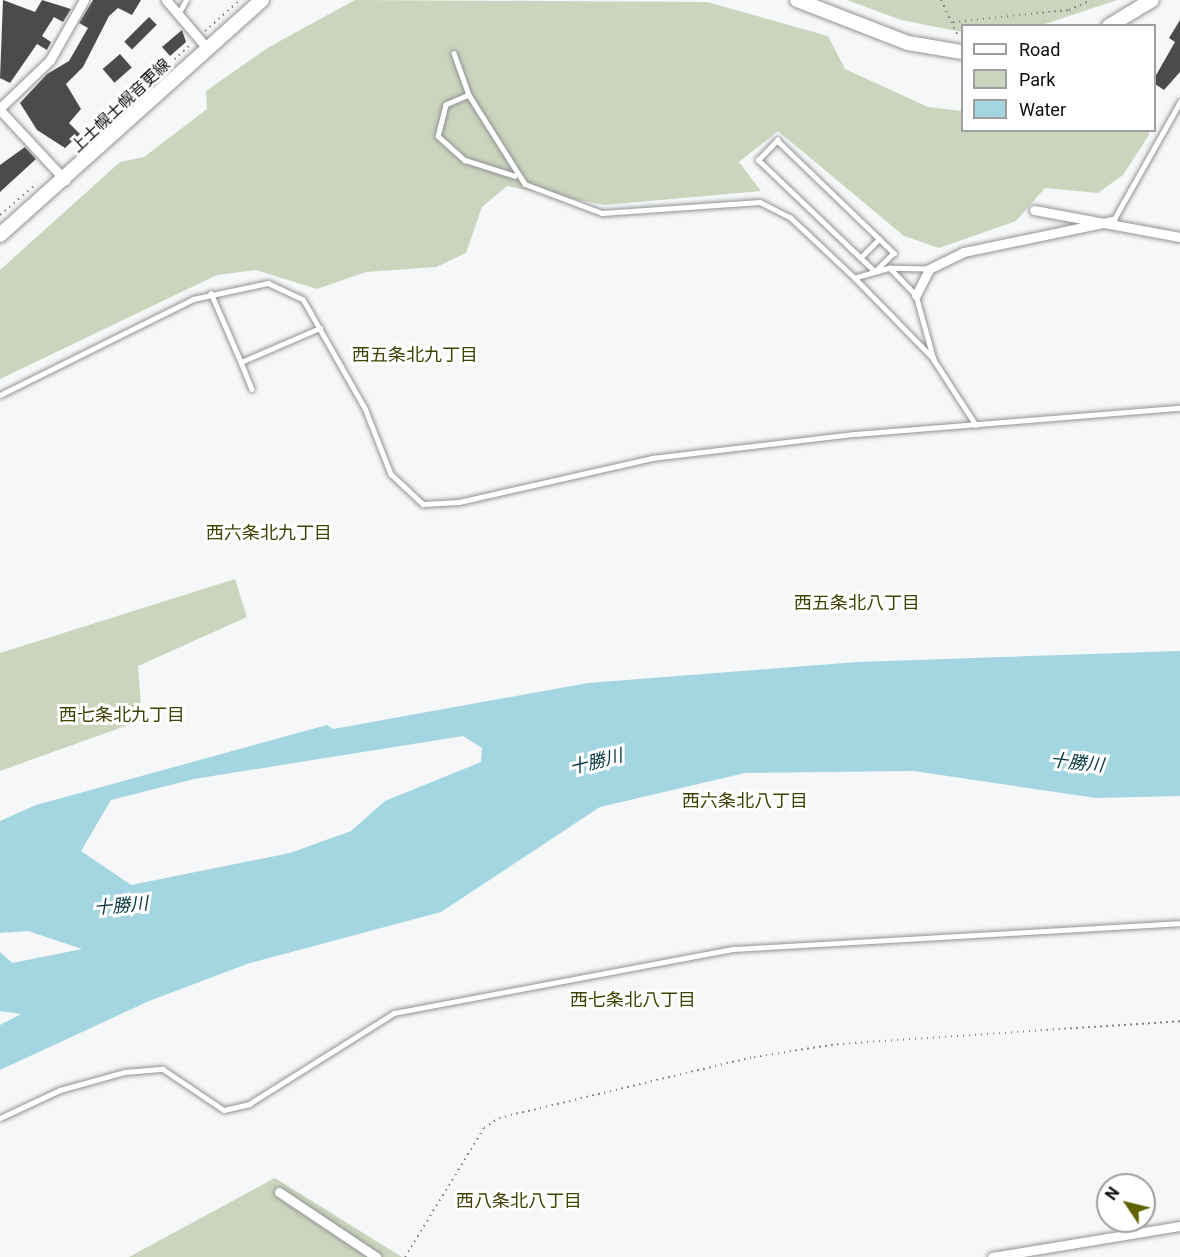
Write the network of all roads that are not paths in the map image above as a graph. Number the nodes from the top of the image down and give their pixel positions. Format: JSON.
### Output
{"nodes":[{"id":1,"x":84,"y":0,"type":"edge"},
{"id":2,"x":166,"y":0,"type":"edge"},
{"id":3,"x":186,"y":0,"type":"edge"},
{"id":4,"x":262,"y":0,"type":"edge"},
{"id":5,"x":797,"y":0,"type":"edge"},
{"id":6,"x":1152,"y":0,"type":"edge"},
{"id":7,"x":178,"y":14,"type":"junction"},
{"id":8,"x":1112,"y":24,"type":"edge"},
{"id":9,"x":202,"y":43,"type":"junction"},
{"id":10,"x":961,"y":50,"type":"edge"},
{"id":11,"x":454,"y":53,"type":"dead end"},
{"id":12,"x":469,"y":95,"type":"junction"},
{"id":13,"x":1180,"y":102,"type":"edge"},
{"id":14,"x":0,"y":109,"type":"edge"},
{"id":15,"x":515,"y":176,"type":"junction"},
{"id":16,"x":65,"y":180,"type":"junction"},
{"id":17,"x":1034,"y":210,"type":"dead end"},
{"id":18,"x":1113,"y":222,"type":"junction"},
{"id":19,"x":0,"y":235,"type":"edge"},
{"id":20,"x":1180,"y":237,"type":"edge"},
{"id":21,"x":879,"y":238,"type":"junction"},
{"id":22,"x":860,"y":258,"type":"junction"},
{"id":23,"x":890,"y":268,"type":"junction"},
{"id":24,"x":929,"y":269,"type":"junction"},
{"id":25,"x":875,"y":272,"type":"junction"},
{"id":26,"x":855,"y":278,"type":"junction"},
{"id":27,"x":211,"y":293,"type":"junction"},
{"id":28,"x":916,"y":295,"type":"junction"},
{"id":29,"x":320,"y":328,"type":"junction"},
{"id":30,"x":934,"y":360,"type":"junction"},
{"id":31,"x":241,"y":362,"type":"junction"},
{"id":32,"x":252,"y":388,"type":"dead end"},
{"id":33,"x":0,"y":395,"type":"edge"},
{"id":34,"x":1180,"y":408,"type":"edge"},
{"id":35,"x":976,"y":425,"type":"junction"},
{"id":36,"x":1180,"y":923,"type":"edge"},
{"id":37,"x":0,"y":1118,"type":"edge"},
{"id":38,"x":279,"y":1191,"type":"dead end"},
{"id":39,"x":1180,"y":1226,"type":"edge"},
{"id":40,"x":376,"y":1257,"type":"edge"},
{"id":41,"x":992,"y":1257,"type":"edge"}],
"edges":[{"from":1,"to":14,"type":"street"},
{"from":2,"to":7,"type":"street"},
{"from":3,"to":7,"type":"lane"},
{"from":4,"to":9,"type":"main road","name":"上士幌士幌音更線"},
{"from":5,"to":10,"type":"main road"},
{"from":6,"to":8,"type":"main road"},
{"from":7,"to":9,"type":"street"},
{"from":9,"to":16,"type":"main road","name":"上士幌士幌音更線"},
{"from":11,"to":12,"type":"lane"},
{"from":12,"to":15,"type":"lane"},
{"from":12,"to":15,"type":"lane"},
{"from":13,"to":18,"type":"lane"},
{"from":14,"to":16,"type":"street"},
{"from":15,"to":26,"type":"lane"},
{"from":16,"to":19,"type":"main road","name":"上士幌士幌音更線"},
{"from":17,"to":18,"type":"street"},
{"from":18,"to":20,"type":"street"},
{"from":18,"to":24,"type":"street"},
{"from":21,"to":22,"type":"lane"},
{"from":21,"to":22,"type":"lane"},
{"from":21,"to":25,"type":"lane"},
{"from":22,"to":25,"type":"lane"},
{"from":23,"to":24,"type":"lane"},
{"from":23,"to":25,"type":"lane"},
{"from":23,"to":28,"type":"lane"},
{"from":24,"to":28,"type":"street"},
{"from":25,"to":26,"type":"lane"},
{"from":26,"to":30,"type":"lane"},
{"from":27,"to":29,"type":"lane"},
{"from":27,"to":31,"type":"lane"},
{"from":27,"to":33,"type":"lane"},
{"from":28,"to":30,"type":"lane"},
{"from":29,"to":31,"type":"lane"},
{"from":29,"to":35,"type":"lane"},
{"from":30,"to":35,"type":"lane"},
{"from":31,"to":32,"type":"lane"},
{"from":34,"to":35,"type":"lane"},
{"from":36,"to":37,"type":"lane"},
{"from":38,"to":40,"type":"street"},
{"from":39,"to":41,"type":"street"}]}
